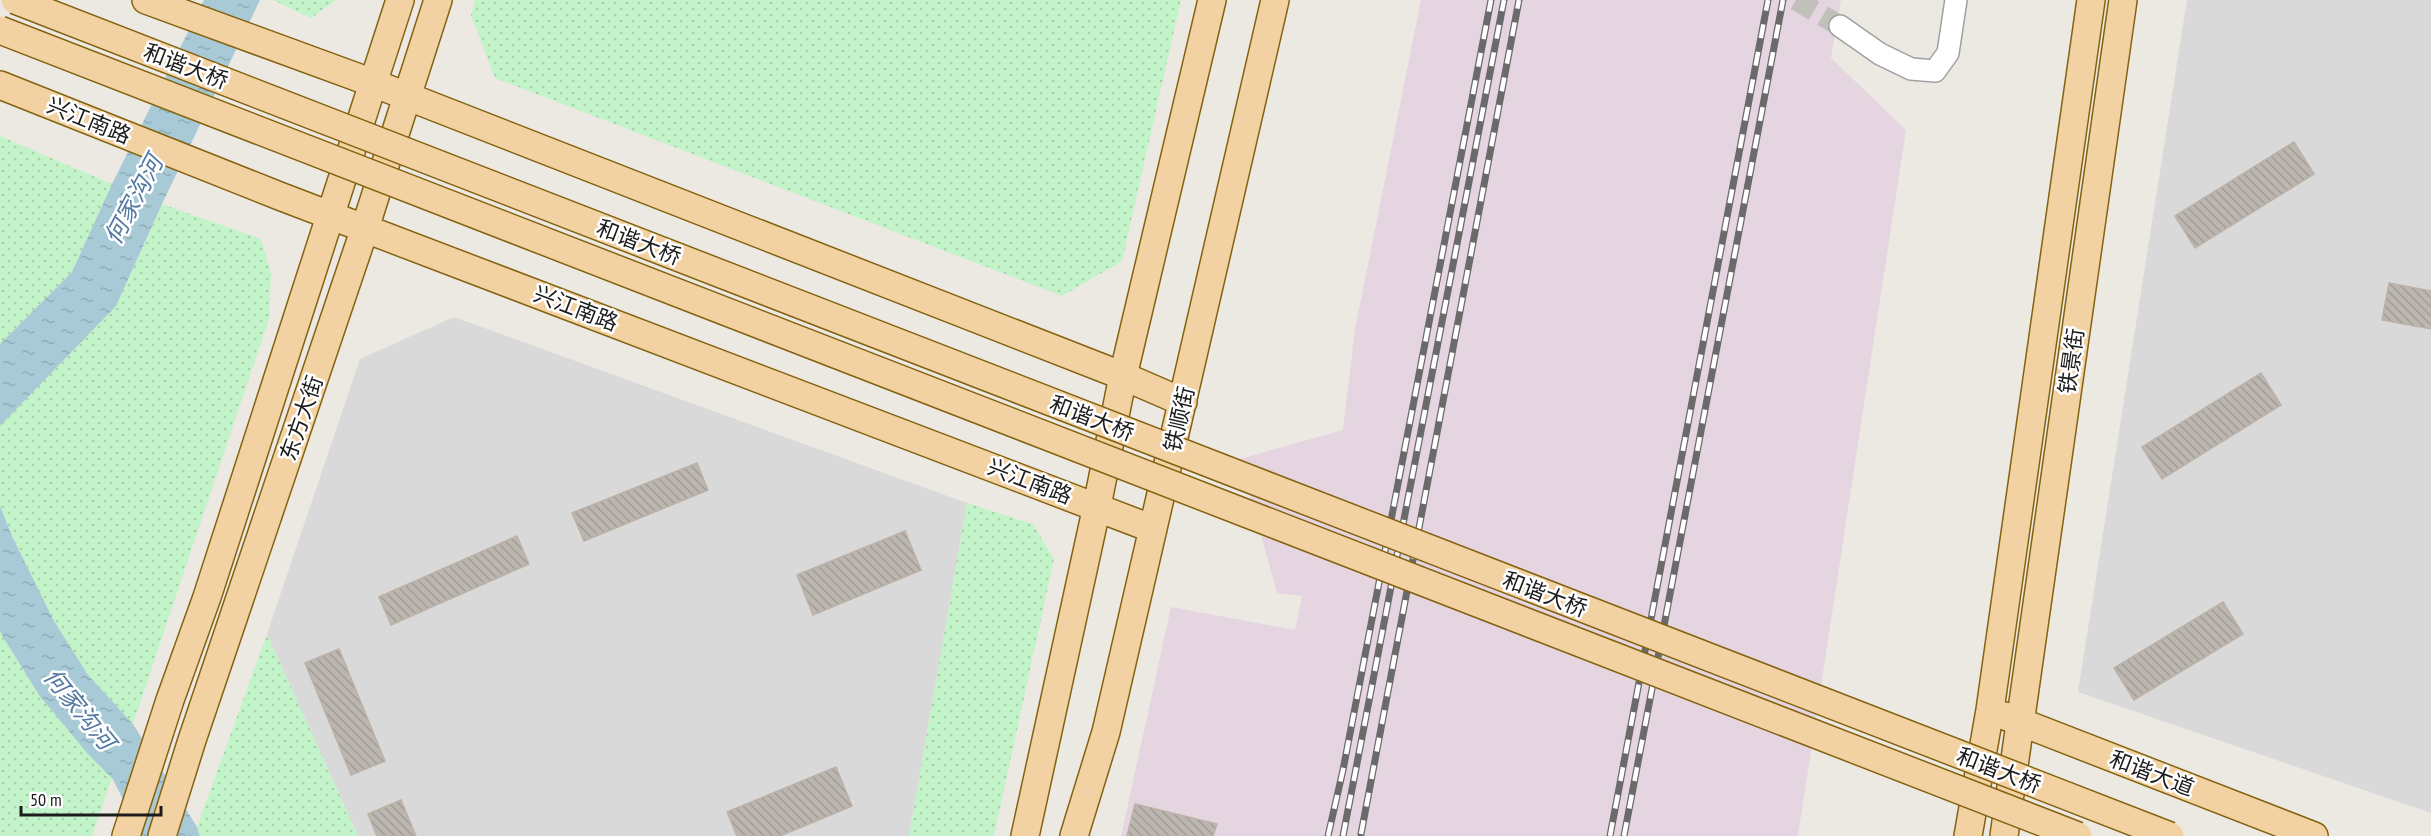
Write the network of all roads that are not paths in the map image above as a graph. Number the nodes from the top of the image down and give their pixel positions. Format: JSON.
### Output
{"nodes":[{"id":1,"x":15,"y":0,"type":"edge"},
{"id":2,"x":146,"y":0,"type":"edge"},
{"id":3,"x":400,"y":0,"type":"edge"},
{"id":4,"x":438,"y":0,"type":"edge"},
{"id":5,"x":1212,"y":0,"type":"edge"},
{"id":6,"x":1275,"y":0,"type":"edge"},
{"id":7,"x":1956,"y":0,"type":"edge"},
{"id":8,"x":2091,"y":0,"type":"edge"},
{"id":9,"x":2123,"y":0,"type":"edge"},
{"id":10,"x":1840,"y":26,"type":"tunnel mouth"},
{"id":11,"x":0,"y":30,"type":"edge"},
{"id":12,"x":373,"y":83,"type":"junction"},
{"id":13,"x":0,"y":85,"type":"edge"},
{"id":14,"x":406,"y":96,"type":"junction"},
{"id":15,"x":330,"y":214,"type":"junction"},
{"id":16,"x":365,"y":228,"type":"junction"},
{"id":17,"x":1123,"y":376,"type":"junction"},
{"id":18,"x":1183,"y":402,"type":"junction"},
{"id":19,"x":1097,"y":506,"type":"junction"},
{"id":20,"x":1153,"y":529,"type":"junction"},
{"id":21,"x":1990,"y":710,"type":"junction"},
{"id":22,"x":2021,"y":722,"type":"junction"},
{"id":23,"x":1106,"y":732,"type":"junction"},
{"id":24,"x":126,"y":836,"type":"edge"},
{"id":25,"x":162,"y":836,"type":"edge"},
{"id":26,"x":1025,"y":836,"type":"edge"},
{"id":27,"x":1074,"y":836,"type":"edge"},
{"id":28,"x":1087,"y":836,"type":"edge"},
{"id":29,"x":1968,"y":836,"type":"edge"},
{"id":30,"x":2004,"y":836,"type":"edge"},
{"id":31,"x":2078,"y":836,"type":"edge"},
{"id":32,"x":2170,"y":836,"type":"edge"},
{"id":33,"x":2314,"y":836,"type":"edge"}],
"edges":[{"from":1,"to":32,"type":"main road","name":"和谐大桥","bridge":true},
{"from":2,"to":12,"type":"main road"},
{"from":3,"to":12,"type":"main road","name":"东方大街"},
{"from":4,"to":14,"type":"main road","name":"东方大街"},
{"from":5,"to":17,"type":"main road"},
{"from":6,"to":18,"type":"main road","name":"铁顺街"},
{"from":7,"to":10,"type":"lane"},
{"from":8,"to":21,"type":"main road","name":"铁景街"},
{"from":9,"to":22,"type":"main road","name":"铁景街"},
{"from":11,"to":31,"type":"main road","name":"和谐大桥","bridge":true},
{"from":12,"to":14,"type":"main road"},
{"from":12,"to":15,"type":"main road","name":"东方大街"},
{"from":13,"to":15,"type":"main road","name":"兴江南路"},
{"from":14,"to":16,"type":"main road","name":"东方大街"},
{"from":14,"to":17,"type":"main road"},
{"from":15,"to":16,"type":"main road","name":"兴江南路"},
{"from":15,"to":24,"type":"main road","name":"东方大街"},
{"from":16,"to":19,"type":"main road","name":"兴江南路"},
{"from":16,"to":25,"type":"main road","name":"东方大街"},
{"from":17,"to":18,"type":"main road"},
{"from":17,"to":19,"type":"main road"},
{"from":18,"to":20,"type":"main road","name":"铁顺街"},
{"from":19,"to":20,"type":"main road","name":"兴江南路"},
{"from":19,"to":26,"type":"main road"},
{"from":20,"to":23,"type":"main road","name":"铁顺街"},
{"from":21,"to":22,"type":"main road","name":"和谐大道"},
{"from":21,"to":29,"type":"main road","name":"铁景街"},
{"from":22,"to":30,"type":"main road","name":"铁景街"},
{"from":22,"to":33,"type":"main road","name":"和谐大道"},
{"from":23,"to":27,"type":"main road","name":"铁顺街"},
{"from":23,"to":28,"type":"main road"}]}
